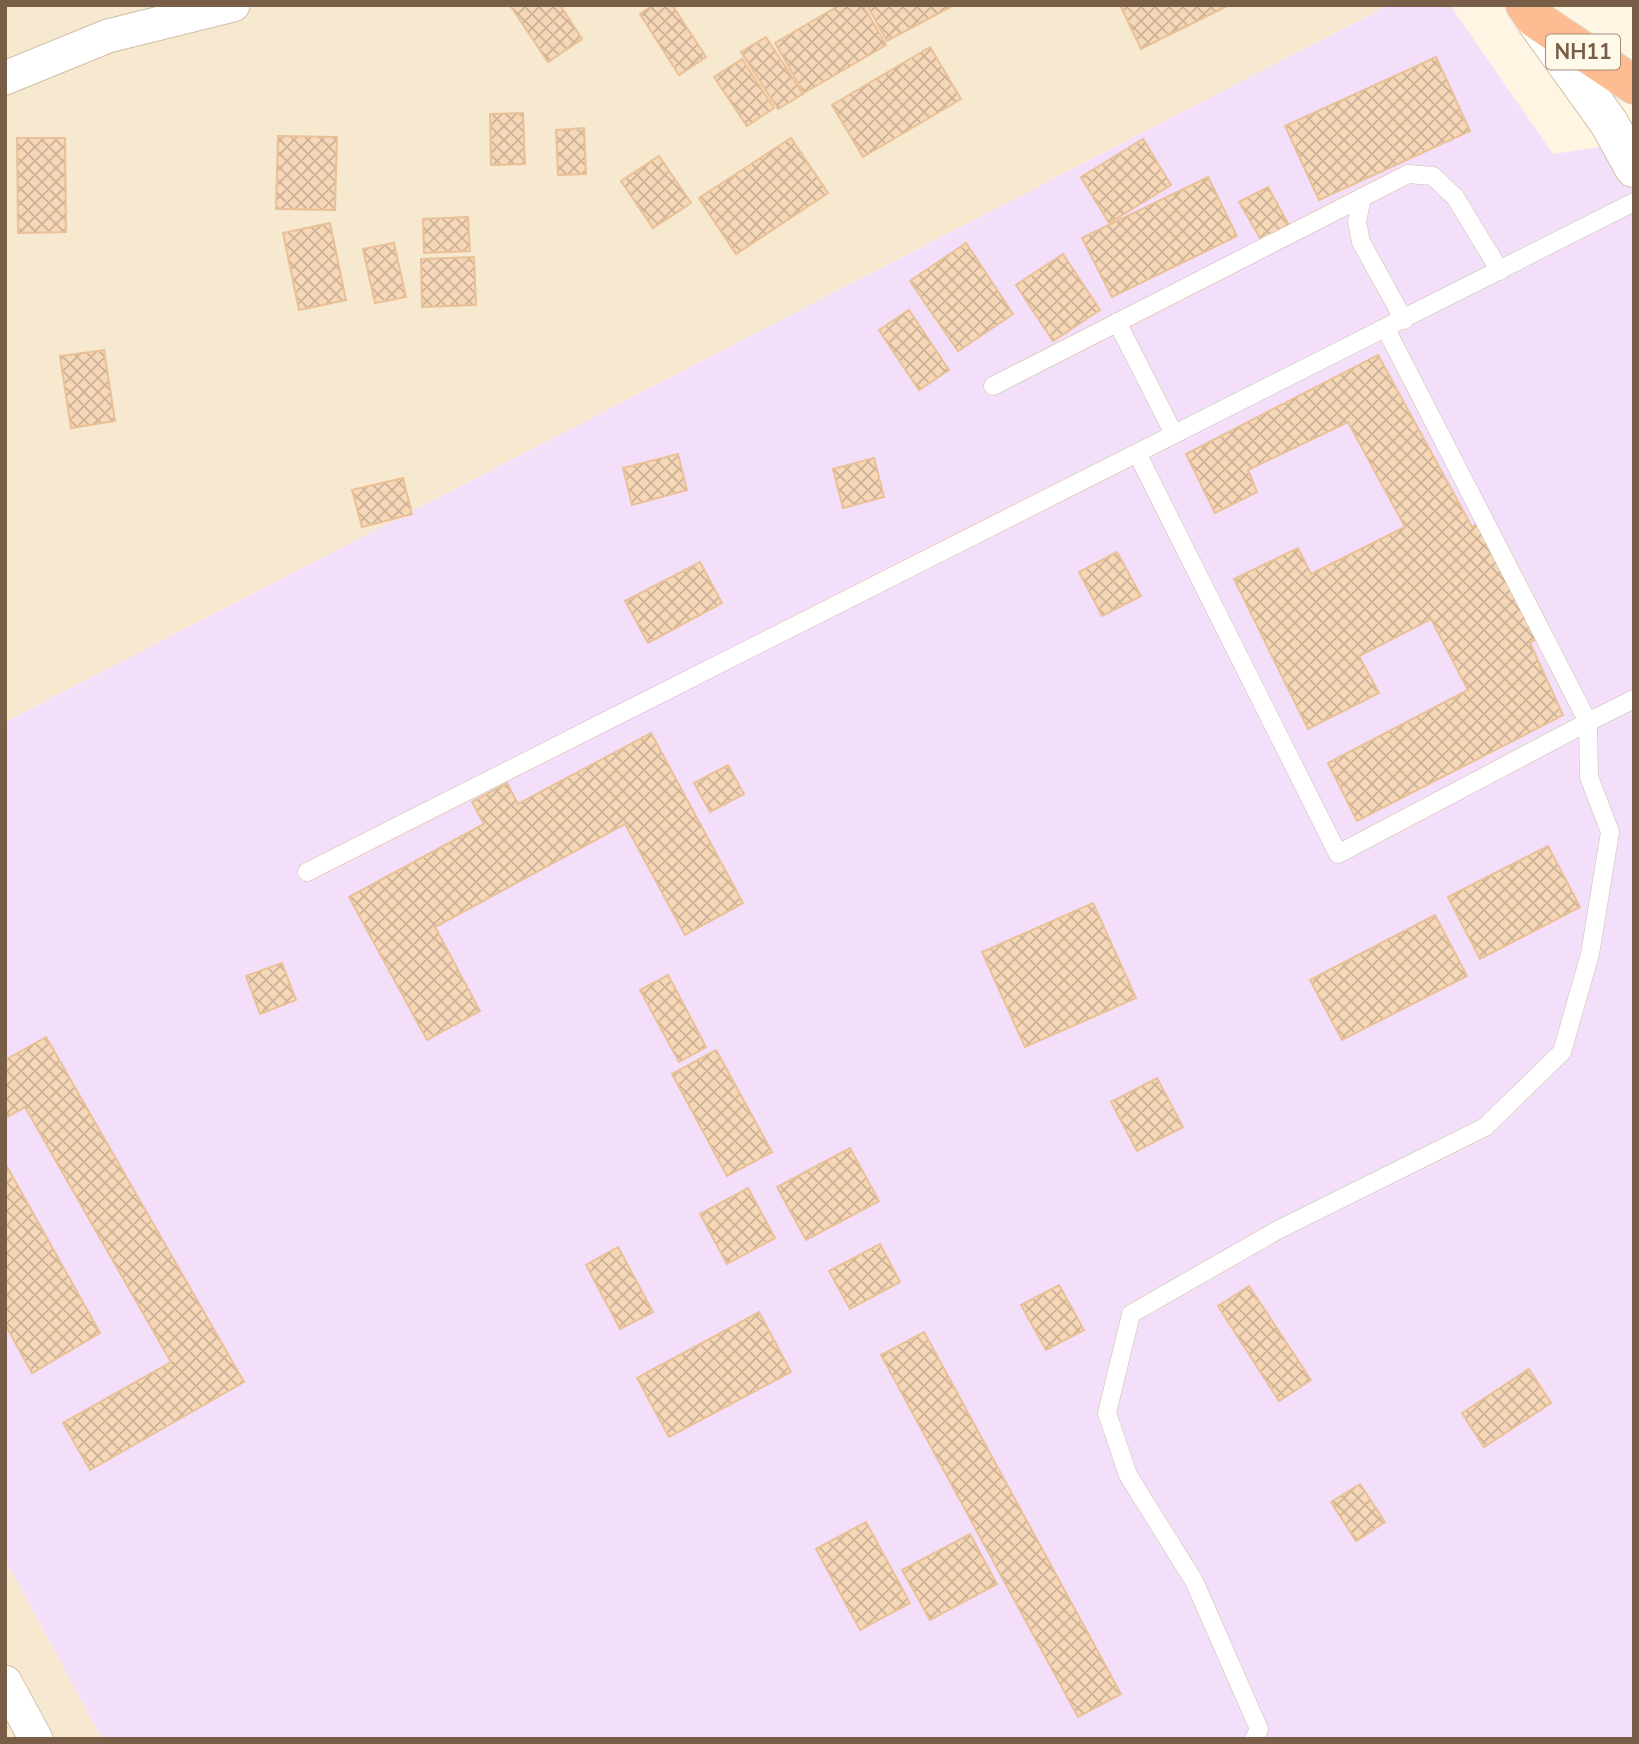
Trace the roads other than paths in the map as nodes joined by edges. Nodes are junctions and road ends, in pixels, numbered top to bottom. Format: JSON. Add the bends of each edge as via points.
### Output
{"nodes":[{"id":1,"x":233,"y":5,"type":"edge"},
{"id":2,"x":1529,"y":12,"type":"edge"},
{"id":3,"x":108,"y":21,"type":"edge"},
{"id":4,"x":5,"y":78,"type":"edge"},
{"id":5,"x":1634,"y":85,"type":"edge"},
{"id":6,"x":1634,"y":168,"type":"edge"},
{"id":7,"x":1363,"y":197,"type":"junction"},
{"id":8,"x":1634,"y":202,"type":"edge"},
{"id":9,"x":1500,"y":271,"type":"junction"},
{"id":10,"x":1404,"y":320,"type":"junction"},
{"id":11,"x":1118,"y":322,"type":"junction"},
{"id":12,"x":1386,"y":328,"type":"junction"},
{"id":13,"x":993,"y":386,"type":"dead end"},
{"id":14,"x":1174,"y":434,"type":"junction"},
{"id":15,"x":1137,"y":453,"type":"junction"},
{"id":16,"x":1634,"y":699,"type":"edge"},
{"id":17,"x":1588,"y":722,"type":"junction"},
{"id":18,"x":307,"y":872,"type":"dead end"},
{"id":19,"x":5,"y":1682,"type":"edge"},
{"id":20,"x":36,"y":1739,"type":"edge"},
{"id":21,"x":1254,"y":1739,"type":"edge"}],
"edges":[{"from":1,"to":3,"type":"street"},
{"from":2,"to":5,"type":"highway","number":"NH11"},
{"from":2,"to":6,"type":"street","via":[[1609,123]]},
{"from":3,"to":4,"type":"street"},
{"from":7,"to":9,"type":"lane","via":[[1408,174],[1433,176],[1455,197]]},
{"from":7,"to":10,"type":"lane","via":[[1357,222],[1361,242]]},
{"from":7,"to":11,"type":"lane"},
{"from":8,"to":9,"type":"lane"},
{"from":9,"to":10,"type":"lane"},
{"from":10,"to":12,"type":"lane"},
{"from":11,"to":13,"type":"lane"},
{"from":11,"to":14,"type":"lane"},
{"from":12,"to":14,"type":"lane"},
{"from":12,"to":17,"type":"lane"},
{"from":14,"to":15,"type":"lane"},
{"from":15,"to":17,"type":"lane","via":[[1338,854]]},
{"from":15,"to":18,"type":"lane"},
{"from":16,"to":17,"type":"lane"},
{"from":17,"to":21,"type":"lane","via":[[1589,777],[1610,832],[1590,954],[1562,1052],[1485,1127],[1276,1231],[1131,1314],[1107,1413],[1128,1475],[1194,1581],[1259,1730]]},
{"from":19,"to":20,"type":"street"}]}
